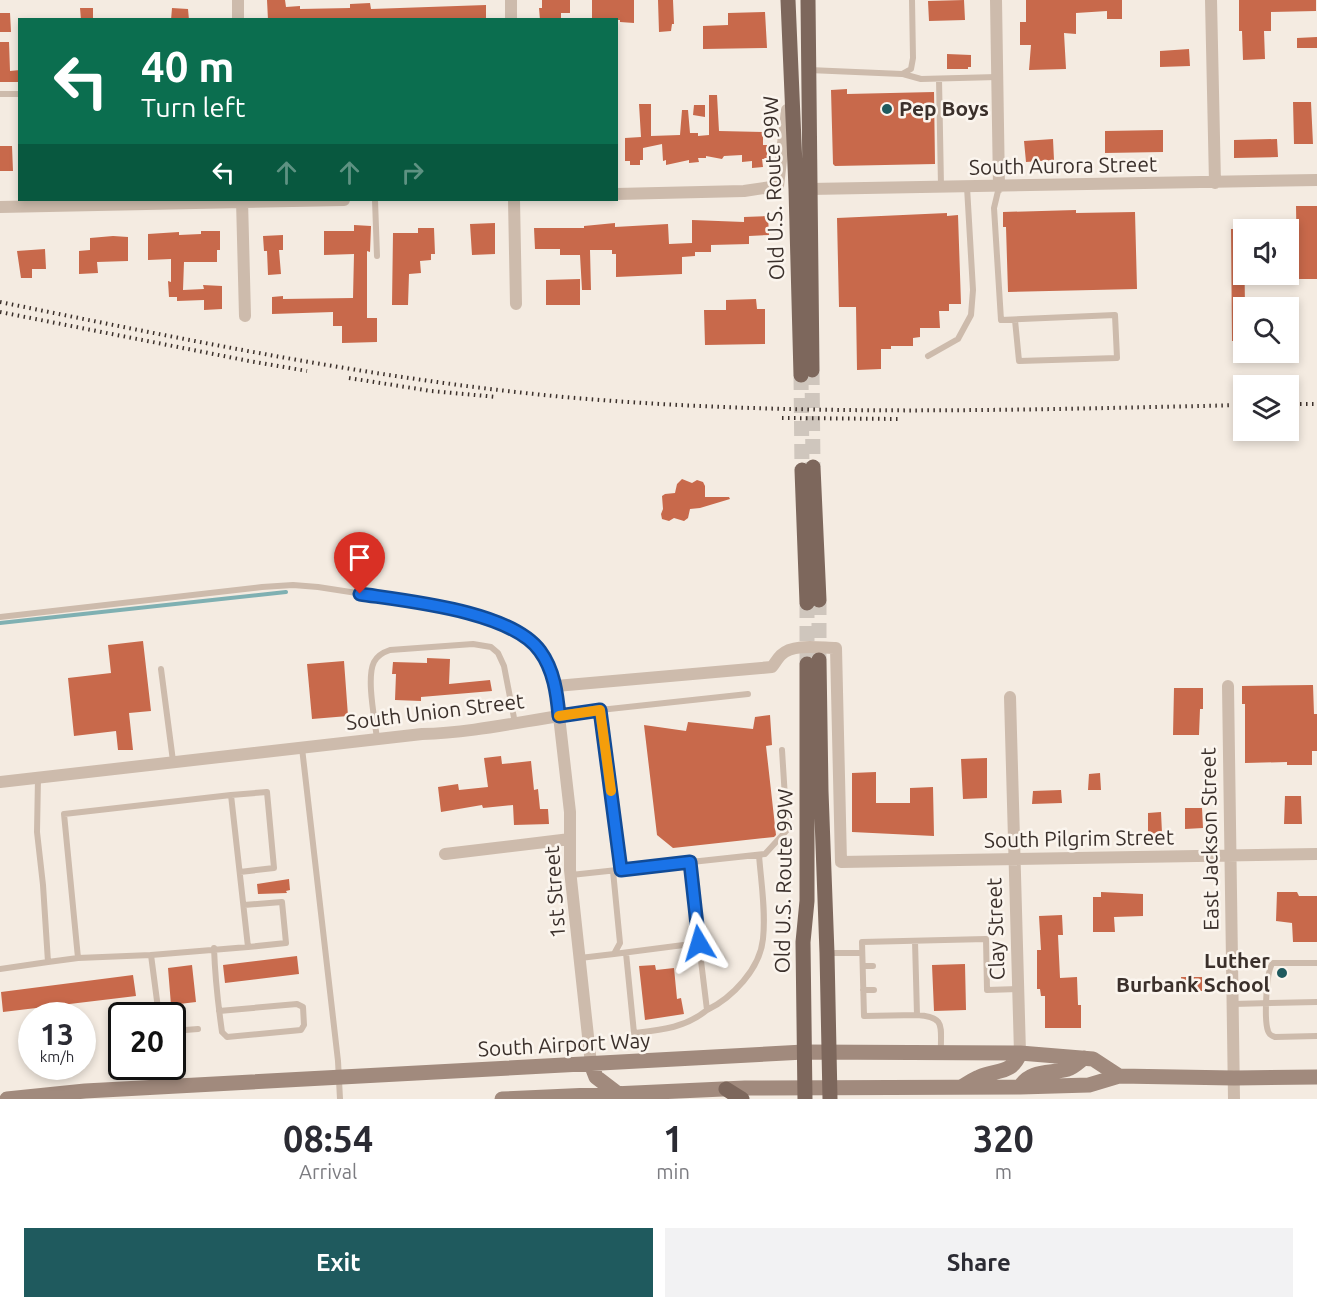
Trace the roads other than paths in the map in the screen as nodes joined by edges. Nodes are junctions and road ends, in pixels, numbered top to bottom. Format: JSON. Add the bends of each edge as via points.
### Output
{"nodes":[{"id":1,"x":238,"y":0,"type":"edge"},
{"id":2,"x":511,"y":0,"type":"edge"},
{"id":3,"x":788,"y":0,"type":"edge"},
{"id":4,"x":808,"y":0,"type":"edge"},
{"id":5,"x":912,"y":0,"type":"edge"},
{"id":6,"x":996,"y":0,"type":"edge"},
{"id":7,"x":1211,"y":0,"type":"edge"},
{"id":8,"x":238,"y":18,"type":"edge"},
{"id":9,"x":512,"y":18,"type":"edge"},
{"id":10,"x":809,"y":70,"type":"junction"},
{"id":11,"x":902,"y":74,"type":"junction"},
{"id":12,"x":792,"y":76,"type":"junction"},
{"id":13,"x":998,"y":77,"type":"junction"},
{"id":14,"x":939,"y":79,"type":"junction"},
{"id":15,"x":18,"y":93,"type":"edge"},
{"id":16,"x":0,"y":94,"type":"edge"},
{"id":17,"x":1317,"y":180,"type":"edge"},
{"id":18,"x":1215,"y":183,"type":"junction"},
{"id":19,"x":967,"y":187,"type":"junction"},
{"id":20,"x":999,"y":187,"type":"junction"},
{"id":21,"x":941,"y":188,"type":"junction"},
{"id":22,"x":810,"y":189,"type":"junction"},
{"id":23,"x":618,"y":194,"type":"edge"},
{"id":24,"x":207,"y":201,"type":"edge"},
{"id":25,"x":242,"y":201,"type":"edge"},
{"id":26,"x":375,"y":201,"type":"edge"},
{"id":27,"x":514,"y":201,"type":"edge"},
{"id":28,"x":0,"y":207,"type":"edge"},
{"id":29,"x":377,"y":256,"type":"dead end"},
{"id":30,"x":516,"y":304,"type":"dead end"},
{"id":31,"x":245,"y":316,"type":"dead end"},
{"id":32,"x":1015,"y":320,"type":"junction"},
{"id":33,"x":928,"y":356,"type":"dead end"},
{"id":34,"x":807,"y":468,"type":"tunnel mouth"},
{"id":35,"x":813,"y":602,"type":"tunnel mouth"},
{"id":36,"x":0,"y":617,"type":"edge"},
{"id":37,"x":161,"y":669,"type":"dead end"},
{"id":38,"x":556,"y":686,"type":"junction"},
{"id":39,"x":1228,"y":686,"type":"dead end"},
{"id":40,"x":748,"y":694,"type":"dead end"},
{"id":41,"x":1010,"y":697,"type":"dead end"},
{"id":42,"x":600,"y":710,"type":"junction"},
{"id":43,"x":559,"y":716,"type":"junction"},
{"id":44,"x":515,"y":723,"type":"junction"},
{"id":45,"x":377,"y":739,"type":"junction"},
{"id":46,"x":302,"y":747,"type":"junction"},
{"id":47,"x":782,"y":750,"type":"dead end"},
{"id":48,"x":173,"y":761,"type":"junction"},
{"id":49,"x":38,"y":778,"type":"junction"},
{"id":50,"x":0,"y":782,"type":"edge"},
{"id":51,"x":231,"y":795,"type":"junction"},
{"id":52,"x":570,"y":839,"type":"junction"},
{"id":53,"x":445,"y":854,"type":"dead end"},
{"id":54,"x":759,"y":855,"type":"junction"},
{"id":55,"x":1317,"y":855,"type":"edge"},
{"id":56,"x":1230,"y":856,"type":"junction"},
{"id":57,"x":1014,"y":859,"type":"junction"},
{"id":58,"x":690,"y":862,"type":"junction"},
{"id":59,"x":617,"y":870,"type":"junction"},
{"id":60,"x":240,"y":872,"type":"junction"},
{"id":61,"x":570,"y":875,"type":"junction"},
{"id":62,"x":244,"y":905,"type":"junction"},
{"id":63,"x":915,"y":941,"type":"junction"},
{"id":64,"x":699,"y":943,"type":"junction"},
{"id":65,"x":248,"y":947,"type":"junction"},
{"id":66,"x":214,"y":948,"type":"junction"},
{"id":67,"x":626,"y":953,"type":"junction"},
{"id":68,"x":827,"y":953,"type":"junction"},
{"id":69,"x":862,"y":953,"type":"junction"},
{"id":70,"x":614,"y":954,"type":"junction"},
{"id":71,"x":151,"y":955,"type":"junction"},
{"id":72,"x":78,"y":958,"type":"junction"},
{"id":73,"x":580,"y":958,"type":"junction"},
{"id":74,"x":48,"y":962,"type":"junction"},
{"id":75,"x":1317,"y":963,"type":"edge"},
{"id":76,"x":863,"y":966,"type":"junction"},
{"id":77,"x":873,"y":966,"type":"dead end"},
{"id":78,"x":0,"y":969,"type":"edge"},
{"id":79,"x":908,"y":988,"type":"dead end"},
{"id":80,"x":916,"y":988,"type":"junction"},
{"id":81,"x":1018,"y":989,"type":"junction"},
{"id":82,"x":863,"y":990,"type":"junction"},
{"id":83,"x":874,"y":990,"type":"dead end"},
{"id":84,"x":157,"y":1002,"type":"edge"},
{"id":85,"x":1317,"y":1002,"type":"edge"},
{"id":86,"x":1267,"y":1003,"type":"junction"},
{"id":87,"x":1233,"y":1004,"type":"junction"},
{"id":88,"x":707,"y":1010,"type":"junction"},
{"id":89,"x":219,"y":1011,"type":"junction"},
{"id":90,"x":916,"y":1015,"type":"junction"},
{"id":91,"x":198,"y":1029,"type":"dead end"},
{"id":92,"x":186,"y":1030,"type":"edge"},
{"id":93,"x":1317,"y":1036,"type":"edge"},
{"id":94,"x":804,"y":1052,"type":"junction"},
{"id":95,"x":829,"y":1053,"type":"junction"},
{"id":96,"x":941,"y":1053,"type":"junction"},
{"id":97,"x":1020,"y":1053,"type":"junction"},
{"id":98,"x":1084,"y":1058,"type":"junction"},
{"id":99,"x":591,"y":1064,"type":"junction"},
{"id":100,"x":1119,"y":1076,"type":"junction"},
{"id":101,"x":340,"y":1077,"type":"junction"},
{"id":102,"x":1317,"y":1077,"type":"edge"},
{"id":103,"x":1234,"y":1078,"type":"junction"},
{"id":104,"x":167,"y":1080,"type":"edge"},
{"id":105,"x":168,"y":1086,"type":"junction"},
{"id":106,"x":961,"y":1087,"type":"junction"},
{"id":107,"x":726,"y":1089,"type":"junction"},
{"id":108,"x":617,"y":1093,"type":"junction"},
{"id":109,"x":805,"y":1093,"type":"edge"},
{"id":110,"x":830,"y":1093,"type":"edge"},
{"id":111,"x":1021,"y":1093,"type":"edge"},
{"id":112,"x":7,"y":1099,"type":"edge"},
{"id":113,"x":340,"y":1099,"type":"edge"},
{"id":114,"x":502,"y":1099,"type":"edge"},
{"id":115,"x":742,"y":1099,"type":"edge"},
{"id":116,"x":1234,"y":1099,"type":"edge"}],
"edges":[{"from":1,"to":8,"type":"street"},
{"from":2,"to":9,"type":"street"},
{"from":3,"to":12,"type":"main road","name":"Old U.S. Route 99W"},
{"from":4,"to":10,"type":"main road","name":"Old U.S. Route 99W"},
{"from":5,"to":11,"type":"lane","via":[[913,58],[911,69]]},
{"from":6,"to":13,"type":"street"},
{"from":7,"to":18,"type":"street"},
{"from":10,"to":11,"type":"lane"},
{"from":10,"to":22,"type":"main road","name":"Old U.S. Route 99W"},
{"from":11,"to":14,"type":"lane"},
{"from":12,"to":22,"type":"main road","name":"Old U.S. Route 99W","via":[[807,372]]},
{"from":12,"to":23,"type":"street","via":[[778,186],[744,191]]},
{"from":13,"to":14,"type":"lane"},
{"from":13,"to":20,"type":"street"},
{"from":14,"to":21,"type":"lane"},
{"from":15,"to":16,"type":"lane"},
{"from":17,"to":18,"type":"street","name":"South Aurora Street"},
{"from":18,"to":20,"type":"street","name":"South Aurora Street"},
{"from":19,"to":20,"type":"street","name":"South Aurora Street"},
{"from":19,"to":21,"type":"street","name":"South Aurora Street"},
{"from":19,"to":33,"type":"lane","via":[[971,315],[958,339]]},
{"from":20,"to":32,"type":"lane","via":[[994,208],[1001,320]]},
{"from":21,"to":22,"type":"street","name":"South Aurora Street"},
{"from":24,"to":28,"type":"street"},
{"from":25,"to":31,"type":"street"},
{"from":26,"to":29,"type":"lane"},
{"from":27,"to":30,"type":"street"},
{"from":32,"to":32,"type":"lane","via":[[1115,315],[1117,358],[1019,361]]},
{"from":34,"to":35,"type":"main road"},
{"from":36,"to":38,"type":"lane","via":[[262,587],[318,587],[459,611],[505,625],[541,652]]},
{"from":37,"to":48,"type":"lane"},
{"from":38,"to":43,"type":"street"},
{"from":38,"to":57,"type":"street","name":"South Pilgrim Street","via":[[772,667],[788,650],[836,648],[841,862]]},
{"from":39,"to":56,"type":"street","name":"East Jackson Street"},
{"from":40,"to":42,"type":"lane"},
{"from":41,"to":57,"type":"street","name":"Clay Street"},
{"from":42,"to":43,"type":"lane"},
{"from":42,"to":59,"type":"lane"},
{"from":43,"to":44,"type":"street","name":"South Union Street"},
{"from":43,"to":52,"type":"street","name":"1st Street"},
{"from":44,"to":45,"type":"street","name":"South Union Street"},
{"from":44,"to":45,"type":"lane","via":[[504,666],[491,647],[473,644],[390,650],[374,662],[371,680]]},
{"from":45,"to":46,"type":"street","name":"South Union Street"},
{"from":46,"to":48,"type":"street","name":"South Union Street"},
{"from":46,"to":101,"type":"lane"},
{"from":47,"to":54,"type":"lane","via":[[787,830],[765,854]]},
{"from":48,"to":49,"type":"street","name":"South Union Street"},
{"from":49,"to":50,"type":"street","name":"South Union Street"},
{"from":49,"to":74,"type":"lane","via":[[37,832]]},
{"from":51,"to":60,"type":"lane"},
{"from":51,"to":60,"type":"lane","via":[[267,792],[274,868]]},
{"from":51,"to":72,"type":"lane","via":[[64,814]]},
{"from":52,"to":53,"type":"street"},
{"from":52,"to":61,"type":"street","name":"1st Street"},
{"from":54,"to":58,"type":"lane"},
{"from":54,"to":88,"type":"lane","via":[[763,941],[740,986],[722,1003]]},
{"from":55,"to":56,"type":"street","name":"South Pilgrim Street"},
{"from":56,"to":57,"type":"street","name":"South Pilgrim Street"},
{"from":56,"to":87,"type":"street","name":"East Jackson Street"},
{"from":57,"to":81,"type":"street","name":"Clay Street"},
{"from":58,"to":59,"type":"lane"},
{"from":58,"to":64,"type":"lane"},
{"from":59,"to":61,"type":"lane"},
{"from":59,"to":70,"type":"lane","via":[[621,943]]},
{"from":60,"to":62,"type":"lane"},
{"from":61,"to":73,"type":"street","name":"1st Street"},
{"from":62,"to":65,"type":"lane"},
{"from":62,"to":65,"type":"lane","via":[[282,902],[286,943]]},
{"from":63,"to":69,"type":"lane","via":[[862,942]]},
{"from":63,"to":80,"type":"lane","via":[[912,965]]},
{"from":63,"to":81,"type":"lane","via":[[986,939],[987,990]]},
{"from":64,"to":67,"type":"lane"},
{"from":64,"to":88,"type":"lane"},
{"from":65,"to":66,"type":"lane"},
{"from":66,"to":71,"type":"lane"},
{"from":66,"to":89,"type":"lane"},
{"from":67,"to":70,"type":"lane"},
{"from":67,"to":88,"type":"lane","via":[[634,1034],[676,1028]]},
{"from":68,"to":69,"type":"lane"},
{"from":68,"to":94,"type":"main road","name":"Old U.S. Route 99W","via":[[820,689],[813,662],[803,942]]},
{"from":68,"to":95,"type":"main road","name":"Old U.S. Route 99W"},
{"from":69,"to":76,"type":"lane"},
{"from":70,"to":73,"type":"lane"},
{"from":71,"to":72,"type":"lane"},
{"from":71,"to":84,"type":"lane"},
{"from":72,"to":74,"type":"lane"},
{"from":73,"to":99,"type":"street","name":"1st Street"},
{"from":74,"to":78,"type":"lane"},
{"from":75,"to":86,"type":"lane","via":[[1270,965]]},
{"from":76,"to":77,"type":"lane"},
{"from":76,"to":82,"type":"lane"},
{"from":79,"to":80,"type":"lane"},
{"from":80,"to":90,"type":"lane"},
{"from":81,"to":97,"type":"street","name":"Clay Street"},
{"from":82,"to":83,"type":"lane"},
{"from":82,"to":90,"type":"lane","via":[[864,1016]]},
{"from":85,"to":86,"type":"lane"},
{"from":86,"to":87,"type":"lane"},
{"from":86,"to":93,"type":"lane","via":[[1271,1035]]},
{"from":87,"to":103,"type":"street","name":"East Jackson Street"},
{"from":89,"to":89,"type":"lane","via":[[222,1032],[227,1037],[301,1030],[304,1025],[303,1007],[297,1004]]},
{"from":90,"to":96,"type":"lane","via":[[937,1019]]},
{"from":91,"to":92,"type":"lane"},
{"from":94,"to":95,"type":"main road","name":"South Airport Way"},
{"from":94,"to":99,"type":"main road","name":"South Airport Way"},
{"from":94,"to":109,"type":"main road","name":"Old U.S. Route 99W"},
{"from":95,"to":96,"type":"main road","name":"South Airport Way"},
{"from":95,"to":110,"type":"main road","name":"Old U.S. Route 99W"},
{"from":96,"to":97,"type":"main road","name":"South Airport Way"},
{"from":97,"to":98,"type":"main road","name":"South Airport Way"},
{"from":97,"to":106,"type":"main road","via":[[1016,1063],[1005,1070],[980,1076]]},
{"from":98,"to":100,"type":"main road","name":"South Airport Way","via":[[1093,1059]]},
{"from":98,"to":111,"type":"main road","via":[[1070,1068],[1028,1077]]},
{"from":99,"to":101,"type":"main road","name":"South Airport Way"},
{"from":99,"to":108,"type":"main road","via":[[596,1077]]},
{"from":100,"to":103,"type":"main road"},
{"from":100,"to":111,"type":"main road","via":[[1089,1085]]},
{"from":101,"to":105,"type":"main road","name":"South Airport Way"},
{"from":101,"to":113,"type":"lane"},
{"from":102,"to":103,"type":"main road"},
{"from":103,"to":116,"type":"street","name":"East Jackson Street"},
{"from":104,"to":105,"type":"lane"},
{"from":105,"to":112,"type":"main road","name":"South Airport Way"},
{"from":106,"to":110,"type":"main road"},
{"from":106,"to":111,"type":"main road"},
{"from":107,"to":108,"type":"main road"},
{"from":107,"to":109,"type":"main road"},
{"from":107,"to":115,"type":"main road"},
{"from":108,"to":114,"type":"main road"},
{"from":109,"to":110,"type":"main road"}]}
